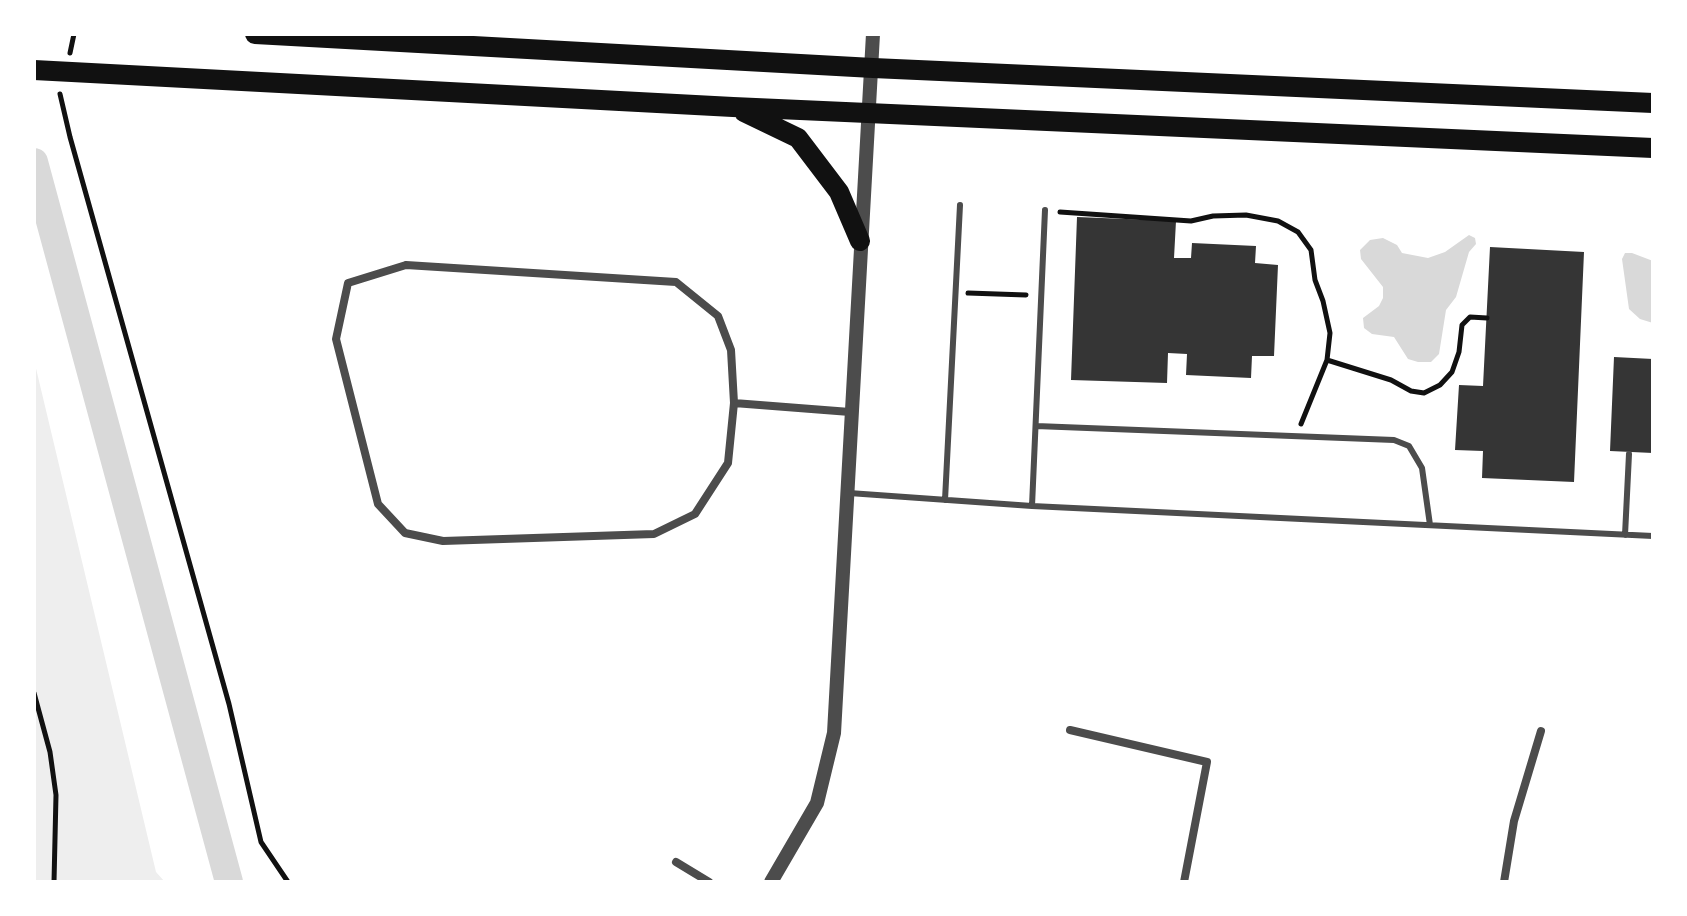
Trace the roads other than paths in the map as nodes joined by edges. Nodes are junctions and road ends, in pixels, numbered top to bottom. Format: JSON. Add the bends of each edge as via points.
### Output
{"nodes":[{"id":1,"x":255,"y":34,"type":"edge"},
{"id":2,"x":873,"y":34,"type":"edge"},
{"id":3,"x":873,"y":68,"type":"junction"},
{"id":4,"x":34,"y":70,"type":"edge"},
{"id":5,"x":1653,"y":103,"type":"edge"},
{"id":6,"x":733,"y":107,"type":"junction"},
{"id":7,"x":870,"y":113,"type":"junction"},
{"id":8,"x":1653,"y":148,"type":"edge"},
{"id":9,"x":960,"y":205,"type":"dead end"},
{"id":10,"x":1045,"y":210,"type":"road end"},
{"id":11,"x":860,"y":241,"type":"junction"},
{"id":12,"x":734,"y":403,"type":"junction"},
{"id":13,"x":850,"y":412,"type":"junction"},
{"id":14,"x":1036,"y":426,"type":"junction"},
{"id":15,"x":1629,"y":454,"type":"dead end"},
{"id":16,"x":846,"y":493,"type":"junction"},
{"id":17,"x":945,"y":500,"type":"junction"},
{"id":18,"x":1032,"y":506,"type":"junction"},
{"id":19,"x":1430,"y":525,"type":"junction"},
{"id":20,"x":1625,"y":535,"type":"junction"},
{"id":21,"x":1653,"y":536,"type":"edge"},
{"id":22,"x":1070,"y":730,"type":"dead end"},
{"id":23,"x":1541,"y":731,"type":"dead end"},
{"id":24,"x":676,"y":862,"type":"dead end"},
{"id":25,"x":709,"y":882,"type":"edge"},
{"id":26,"x":771,"y":882,"type":"edge"},
{"id":27,"x":1184,"y":882,"type":"edge"},
{"id":28,"x":1504,"y":882,"type":"edge"}],
"edges":[{"from":1,"to":3,"type":"main road"},
{"from":2,"to":3,"type":"street"},
{"from":3,"to":5,"type":"main road"},
{"from":3,"to":7,"type":"street"},
{"from":4,"to":6,"type":"main road"},
{"from":6,"to":7,"type":"main road"},
{"from":6,"to":11,"type":"main road","via":[[798,138],[839,192]]},
{"from":7,"to":8,"type":"main road"},
{"from":7,"to":11,"type":"street"},
{"from":9,"to":17,"type":"lane"},
{"from":10,"to":14,"type":"lane"},
{"from":11,"to":13,"type":"street"},
{"from":12,"to":12,"type":"street","via":[[728,463],[695,514],[654,534],[443,541],[405,533],[378,504],[336,339],[348,283],[406,265],[676,282],[718,316],[731,350]]},
{"from":12,"to":13,"type":"street"},
{"from":13,"to":16,"type":"street"},
{"from":14,"to":18,"type":"lane"},
{"from":14,"to":19,"type":"lane","via":[[1394,440],[1409,446],[1422,468]]},
{"from":15,"to":20,"type":"lane"},
{"from":16,"to":17,"type":"lane"},
{"from":16,"to":26,"type":"street","via":[[834,733],[817,803]]},
{"from":17,"to":18,"type":"lane"},
{"from":18,"to":19,"type":"lane"},
{"from":19,"to":20,"type":"lane"},
{"from":20,"to":21,"type":"lane"},
{"from":22,"to":27,"type":"street","via":[[1207,762]]},
{"from":23,"to":28,"type":"street","via":[[1514,821]]},
{"from":24,"to":25,"type":"street"}]}
